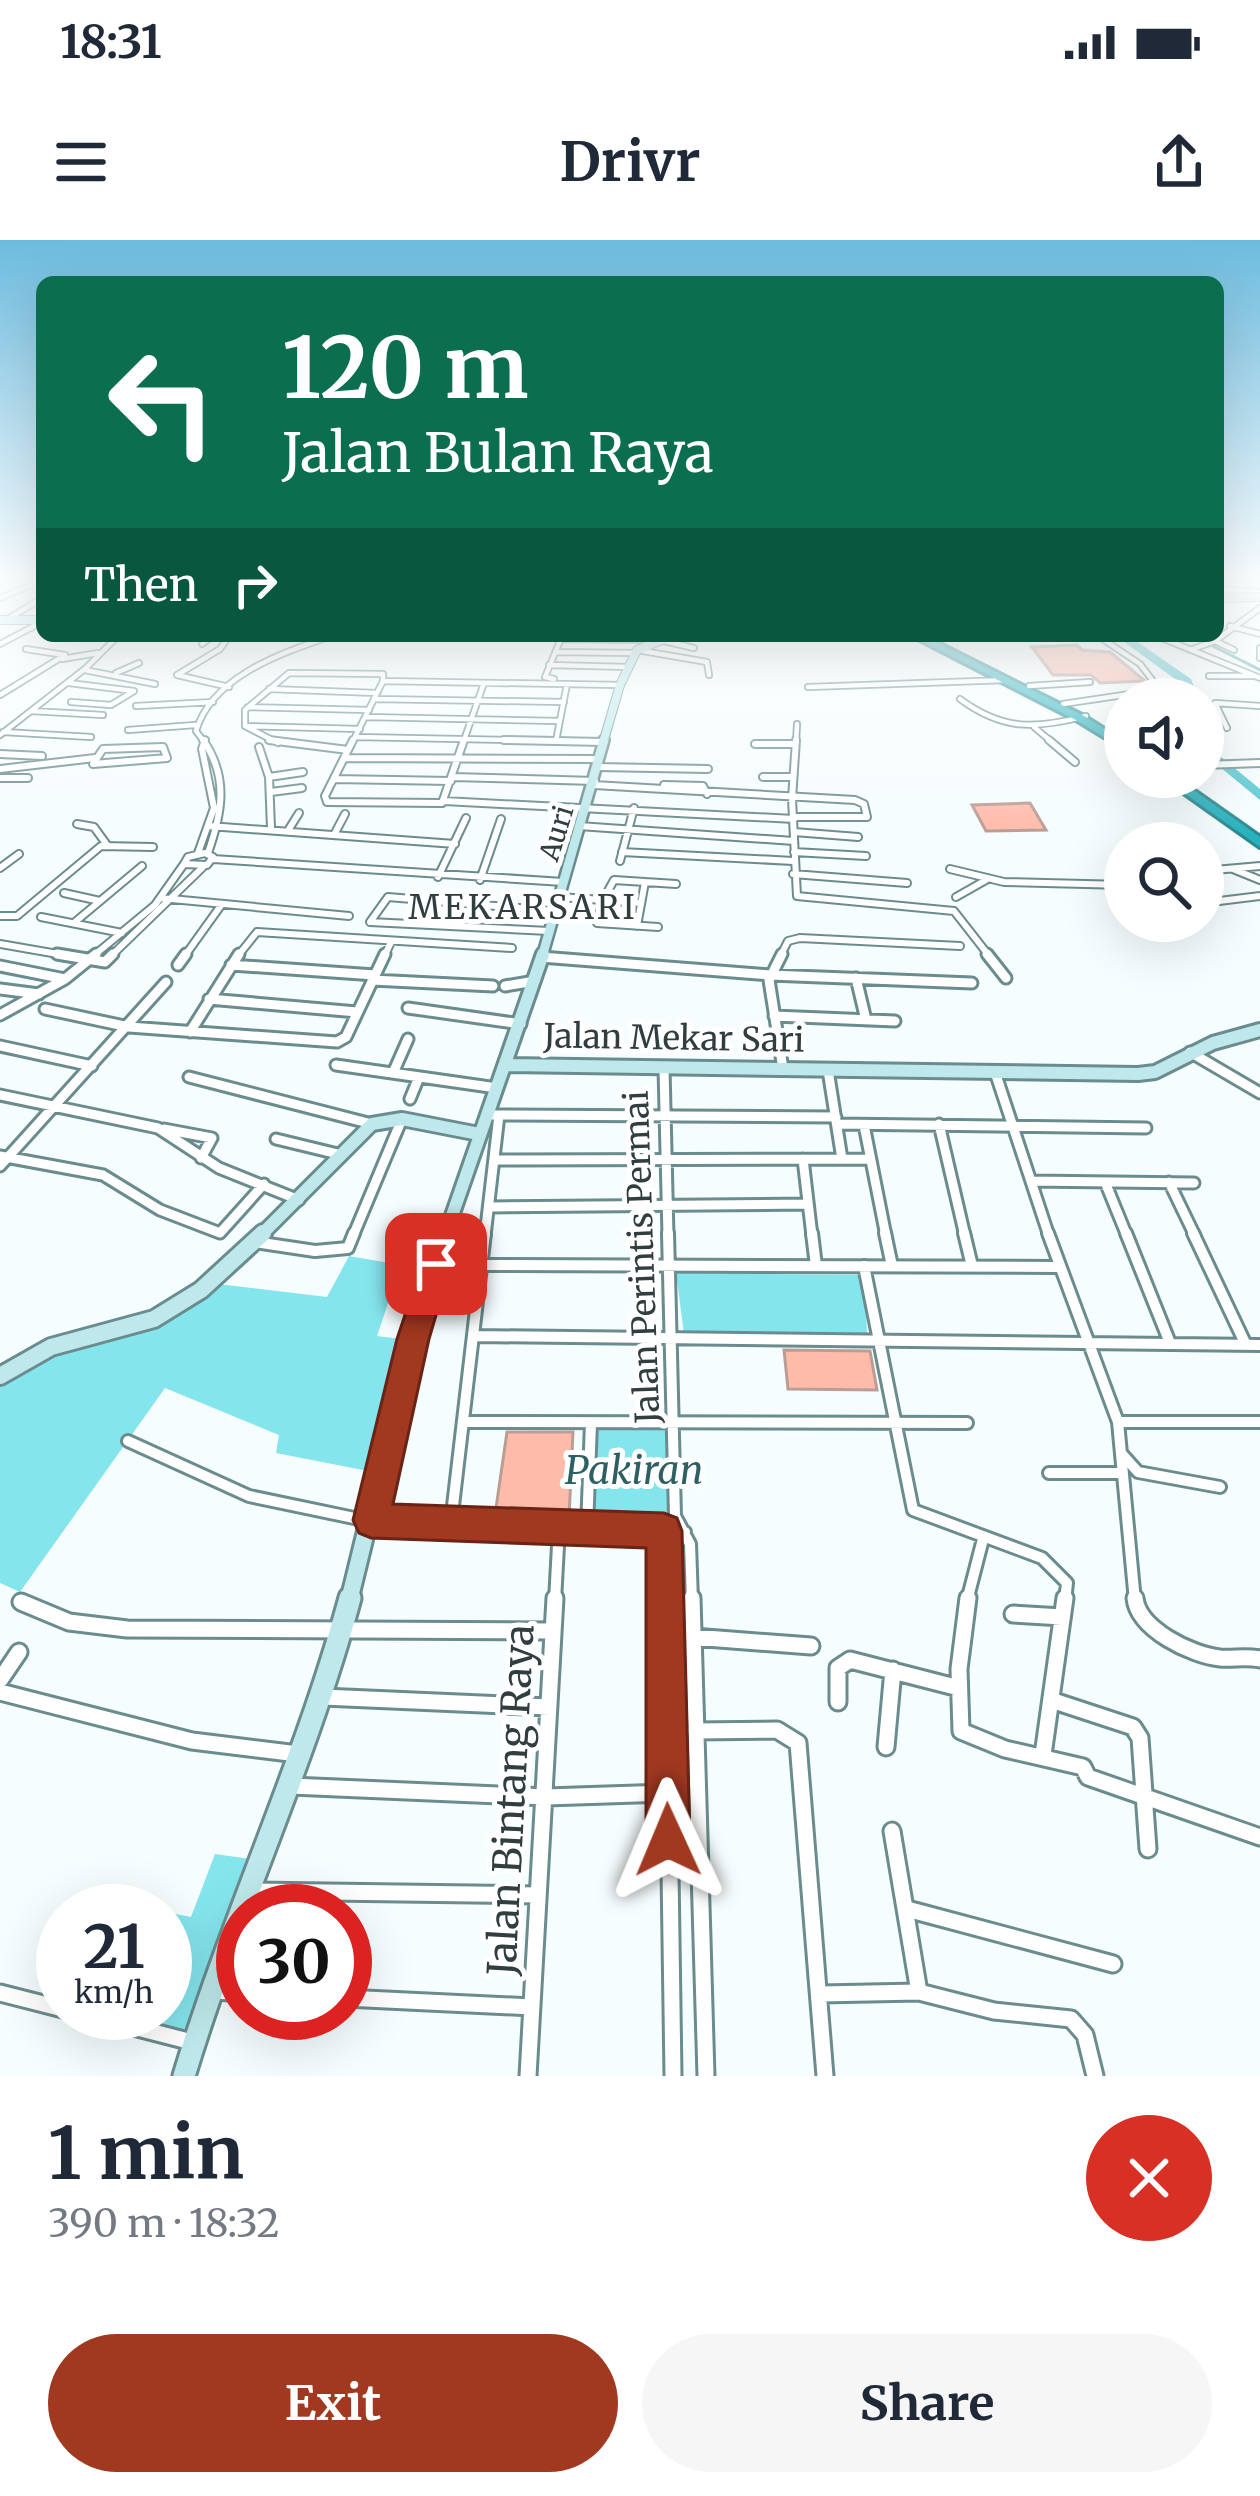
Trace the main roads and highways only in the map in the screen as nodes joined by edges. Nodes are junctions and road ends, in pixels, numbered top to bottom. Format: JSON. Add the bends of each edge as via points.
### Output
{"nodes":[{"id":1,"x":976,"y":664,"type":"edge"},
{"id":2,"x":980,"y":664,"type":"edge"},
{"id":3,"x":1083,"y":717,"type":"junction"},
{"id":4,"x":1104,"y":731,"type":"edge"},
{"id":5,"x":1201,"y":798,"type":"edge"},
{"id":6,"x":1260,"y":840,"type":"edge"}],
"edges":[{"from":1,"to":3,"type":"highway"},
{"from":2,"to":3,"type":"highway"},
{"from":3,"to":4,"type":"highway"},
{"from":5,"to":6,"type":"highway"}]}
